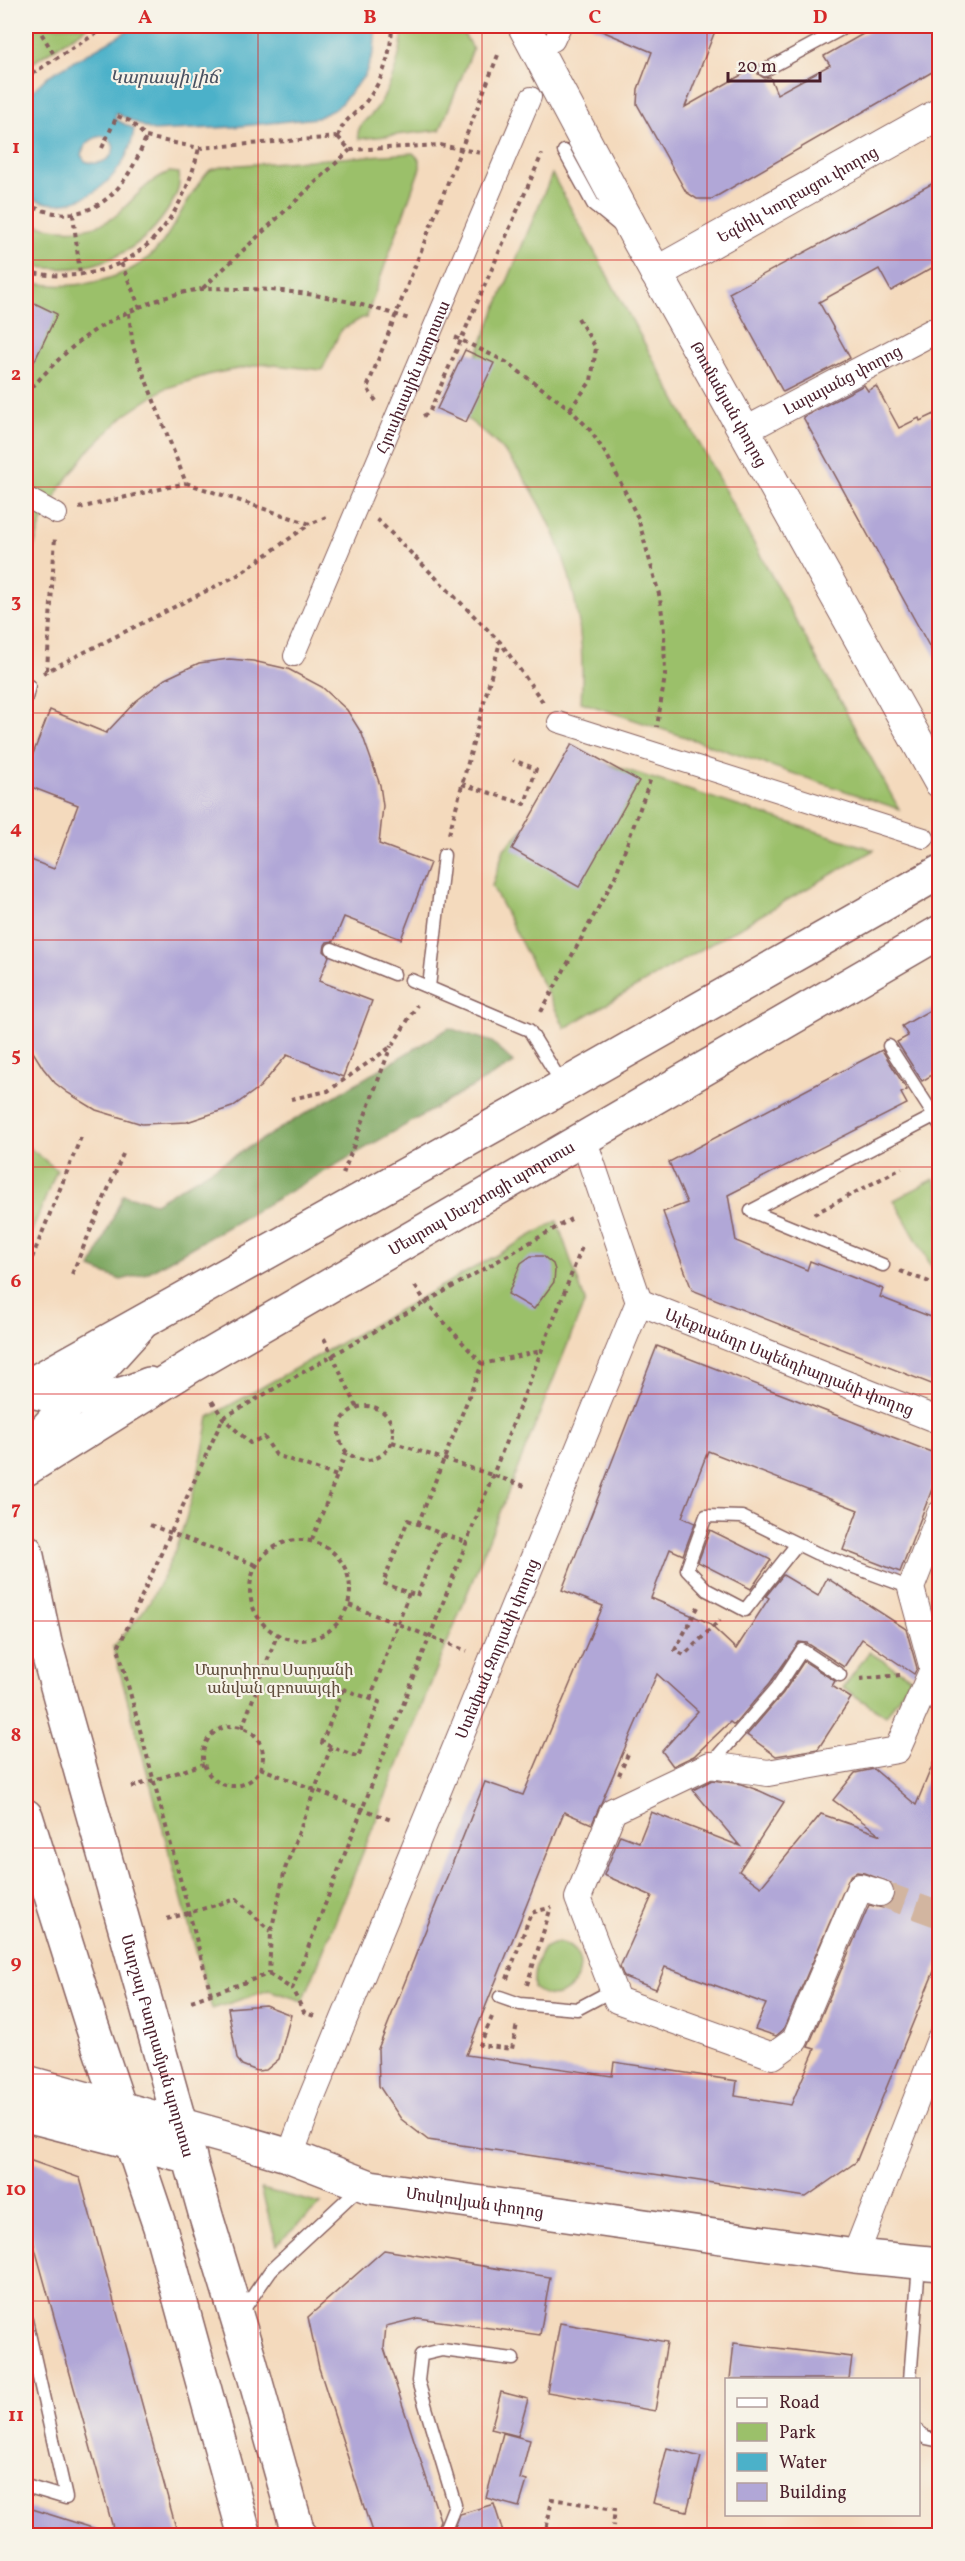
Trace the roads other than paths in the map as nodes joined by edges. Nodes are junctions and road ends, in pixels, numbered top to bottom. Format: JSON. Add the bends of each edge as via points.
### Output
{"nodes":[{"id":1,"x":524,"y":26,"type":"edge"},
{"id":2,"x":847,"y":26,"type":"edge"},
{"id":3,"x":765,"y":70,"type":"dead end"},
{"id":4,"x":531,"y":97,"type":"dead end"},
{"id":5,"x":939,"y":114,"type":"edge"},
{"id":6,"x":564,"y":151,"type":"dead end"},
{"id":7,"x":639,"y":242,"type":"junction"},
{"id":8,"x":656,"y":273,"type":"junction"},
{"id":9,"x":939,"y":337,"type":"edge"},
{"id":10,"x":744,"y":431,"type":"junction"},
{"id":11,"x":26,"y":497,"type":"edge"},
{"id":12,"x":57,"y":514,"type":"road end"},
{"id":13,"x":294,"y":656,"type":"dead end"},
{"id":14,"x":558,"y":723,"type":"road end"},
{"id":15,"x":939,"y":782,"type":"edge"},
{"id":16,"x":924,"y":838,"type":"dead end"},
{"id":17,"x":444,"y":855,"type":"road end"},
{"id":18,"x":939,"y":872,"type":"edge"},
{"id":19,"x":939,"y":932,"type":"edge"},
{"id":20,"x":332,"y":949,"type":"dead end"},
{"id":21,"x":394,"y":974,"type":"dead end"},
{"id":22,"x":411,"y":980,"type":"dead end"},
{"id":23,"x":429,"y":987,"type":"junction"},
{"id":24,"x":889,"y":1046,"type":"dead end"},
{"id":25,"x":564,"y":1086,"type":"junction"},
{"id":26,"x":937,"y":1120,"type":"edge"},
{"id":27,"x":583,"y":1137,"type":"junction"},
{"id":28,"x":883,"y":1265,"type":"road end"},
{"id":29,"x":639,"y":1302,"type":"junction"},
{"id":30,"x":141,"y":1324,"type":"junction"},
{"id":31,"x":191,"y":1366,"type":"junction"},
{"id":32,"x":26,"y":1388,"type":"edge"},
{"id":33,"x":73,"y":1398,"type":"junction"},
{"id":34,"x":939,"y":1420,"type":"edge"},
{"id":35,"x":26,"y":1451,"type":"edge"},
{"id":36,"x":26,"y":1469,"type":"edge"},
{"id":37,"x":939,"y":1514,"type":"edge"},
{"id":38,"x":797,"y":1544,"type":"junction"},
{"id":39,"x":26,"y":1551,"type":"edge"},
{"id":40,"x":911,"y":1588,"type":"junction"},
{"id":41,"x":26,"y":1617,"type":"edge"},
{"id":42,"x":45,"y":1643,"type":"junction"},
{"id":43,"x":840,"y":1675,"type":"road end"},
{"id":44,"x":710,"y":1765,"type":"junction"},
{"id":45,"x":26,"y":1816,"type":"edge"},
{"id":46,"x":880,"y":1893,"type":"tunnel mouth"},
{"id":47,"x":613,"y":1990,"type":"junction"},
{"id":48,"x":500,"y":1997,"type":"road end"},
{"id":49,"x":939,"y":2039,"type":"edge"},
{"id":50,"x":26,"y":2082,"type":"edge"},
{"id":51,"x":120,"y":2108,"type":"junction"},
{"id":52,"x":26,"y":2115,"type":"edge"},
{"id":53,"x":181,"y":2125,"type":"junction"},
{"id":54,"x":133,"y":2142,"type":"junction"},
{"id":55,"x":290,"y":2156,"type":"junction"},
{"id":56,"x":190,"y":2157,"type":"junction"},
{"id":57,"x":363,"y":2184,"type":"junction"},
{"id":58,"x":855,"y":2256,"type":"junction"},
{"id":59,"x":929,"y":2264,"type":"edge"},
{"id":60,"x":237,"y":2319,"type":"junction"},
{"id":61,"x":26,"y":2320,"type":"edge"},
{"id":62,"x":513,"y":2359,"type":"dead end"},
{"id":63,"x":910,"y":2378,"type":"edge"},
{"id":64,"x":920,"y":2433,"type":"edge"},
{"id":65,"x":939,"y":2441,"type":"edge"},
{"id":66,"x":26,"y":2486,"type":"edge"},
{"id":67,"x":244,"y":2535,"type":"edge"},
{"id":68,"x":299,"y":2535,"type":"edge"},
{"id":69,"x":443,"y":2535,"type":"edge"}],
"edges":[{"from":1,"to":7,"type":"street","name":"Թումանյան փողոց"},
{"from":2,"to":3,"type":"lane"},
{"from":4,"to":13,"type":"street","name":"Հյուսիսային պողոտա"},
{"from":5,"to":8,"type":"street","name":"Եզնիկ Կողբացու փողոց"},
{"from":6,"to":7,"type":"lane","via":[[594,204]]},
{"from":7,"to":8,"type":"street","name":"Թումանյան փողոց"},
{"from":8,"to":10,"type":"street","name":"Թումանյան փողոց"},
{"from":9,"to":10,"type":"street","name":"Լալայանց փողոց","via":[[934,331]]},
{"from":10,"to":15,"type":"street","name":"Թումանյան փողոց"},
{"from":11,"to":12,"type":"street"},
{"from":14,"to":16,"type":"street"},
{"from":17,"to":23,"type":"lane"},
{"from":18,"to":25,"type":"main road"},
{"from":19,"to":27,"type":"main road","name":"Մեսրոպ Մաշտոցի պողոտա"},
{"from":20,"to":21,"type":"lane"},
{"from":22,"to":23,"type":"lane"},
{"from":23,"to":25,"type":"lane","via":[[529,1030]]},
{"from":24,"to":26,"type":"lane"},
{"from":25,"to":30,"type":"main road"},
{"from":26,"to":28,"type":"lane","via":[[751,1211]]},
{"from":27,"to":29,"type":"street"},
{"from":27,"to":31,"type":"main road","name":"Մեսրոպ Մաշտոցի պողոտա"},
{"from":29,"to":34,"type":"street","name":"Ալեքսանդր Սպենդիարյանի փողոց"},
{"from":29,"to":55,"type":"street","name":"Ստեփան Զորյանի փողոց"},
{"from":30,"to":32,"type":"main road"},
{"from":30,"to":33,"type":"main road"},
{"from":31,"to":33,"type":"main road","via":[[111,1398]]},
{"from":31,"to":36,"type":"main road","name":"Մեսրոպ Մաշտոցի պողոտա"},
{"from":32,"to":33,"type":"main road"},
{"from":33,"to":35,"type":"main road"},
{"from":37,"to":40,"type":"street"},
{"from":38,"to":38,"type":"lane","via":[[745,1610],[706,1590],[687,1569],[706,1516],[742,1517]]},
{"from":38,"to":40,"type":"lane"},
{"from":39,"to":42,"type":"main road","name":"Մարշալ Բաղրամյան պողոտա"},
{"from":40,"to":44,"type":"street","via":[[933,1669],[897,1750],[768,1773]]},
{"from":41,"to":42,"type":"main road"},
{"from":42,"to":53,"type":"main road","name":"Մարշալ Բաղրամյան պողոտա"},
{"from":43,"to":44,"type":"lane","via":[[802,1650],[777,1688]]},
{"from":44,"to":47,"type":"street","via":[[613,1811],[578,1898]]},
{"from":45,"to":51,"type":"main road"},
{"from":46,"to":47,"type":"street","via":[[860,1887],[795,2040],[773,2056],[617,2000]]},
{"from":47,"to":48,"type":"lane","via":[[577,2009],[520,2004]]},
{"from":49,"to":58,"type":"street"},
{"from":50,"to":51,"type":"main road","name":"Մոսկովյան փողոց"},
{"from":51,"to":53,"type":"main road","name":"Մոսկովյան փողոց"},
{"from":51,"to":54,"type":"main road"},
{"from":52,"to":54,"type":"main road"},
{"from":53,"to":55,"type":"main road","name":"Մոսկովյան փողոց"},
{"from":53,"to":56,"type":"main road","name":"Մարշալ Բաղրամյան պողոտա"},
{"from":54,"to":56,"type":"main road"},
{"from":54,"to":67,"type":"main road"},
{"from":55,"to":57,"type":"main road","name":"Մոսկովյան փողոց"},
{"from":56,"to":60,"type":"main road","name":"Մարշալ Բաղրամյան պողոտա"},
{"from":57,"to":58,"type":"main road","name":"Մոսկովյան փողոց"},
{"from":57,"to":60,"type":"lane","via":[[271,2270]]},
{"from":58,"to":59,"type":"main road","name":"Մոսկովյան փողոց"},
{"from":59,"to":63,"type":"lane"},
{"from":60,"to":68,"type":"main road","name":"Մարշալ Բաղրամյան պողոտա"},
{"from":61,"to":66,"type":"lane","via":[[66,2498]]},
{"from":62,"to":69,"type":"lane","via":[[442,2350],[421,2355],[418,2381],[456,2505]]},
{"from":64,"to":65,"type":"lane"}]}
